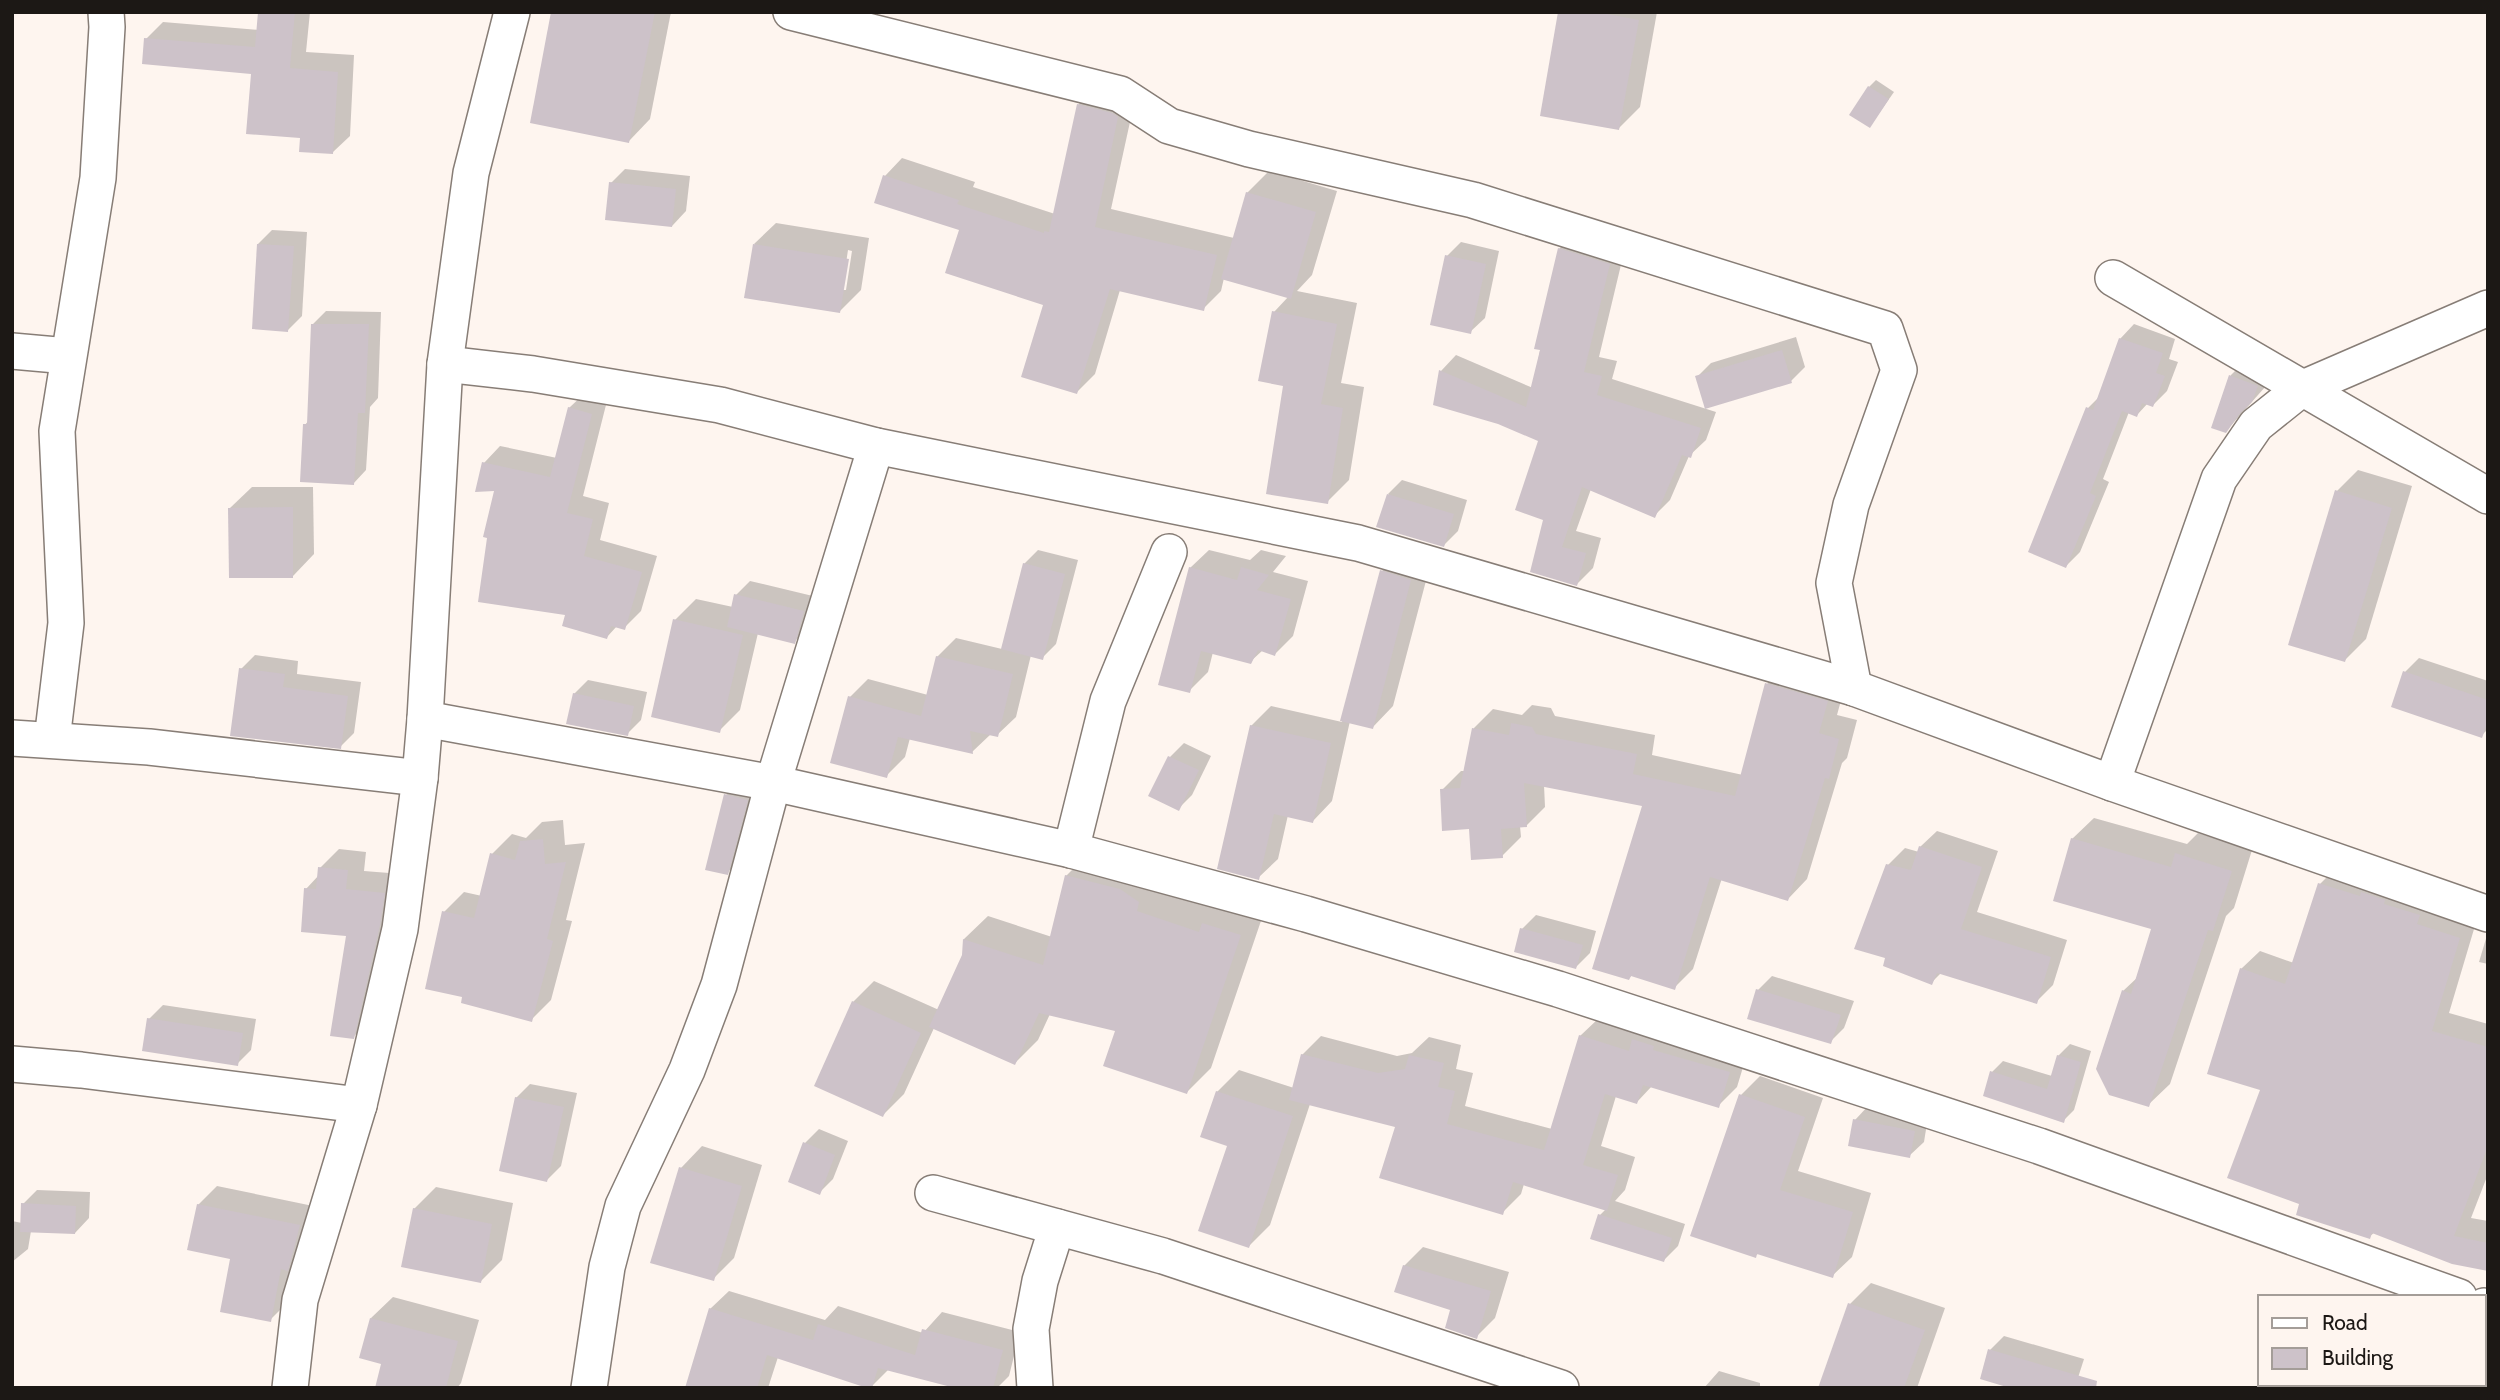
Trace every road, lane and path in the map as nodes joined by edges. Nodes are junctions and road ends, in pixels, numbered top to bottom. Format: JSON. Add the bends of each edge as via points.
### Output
{"nodes":[{"id":1,"x":106,"y":12,"type":"edge"},
{"id":2,"x":512,"y":12,"type":"edge"},
{"id":3,"x":791,"y":12,"type":"edge"},
{"id":4,"x":885,"y":23,"type":"edge"},
{"id":5,"x":2113,"y":278,"type":"dead end"},
{"id":6,"x":2488,"y":308,"type":"edge"},
{"id":7,"x":12,"y":351,"type":"edge"},
{"id":8,"x":68,"y":356,"type":"junction"},
{"id":9,"x":445,"y":364,"type":"junction"},
{"id":10,"x":2301,"y":389,"type":"junction"},
{"id":11,"x":876,"y":446,"type":"junction"},
{"id":12,"x":2488,"y":496,"type":"edge"},
{"id":13,"x":1169,"y":552,"type":"dead end"},
{"id":14,"x":1854,"y":688,"type":"junction"},
{"id":15,"x":425,"y":719,"type":"junction"},
{"id":16,"x":12,"y":738,"type":"edge"},
{"id":17,"x":52,"y":740,"type":"junction"},
{"id":18,"x":420,"y":778,"type":"junction"},
{"id":19,"x":773,"y":783,"type":"junction"},
{"id":20,"x":2112,"y":783,"type":"junction"},
{"id":21,"x":1071,"y":850,"type":"junction"},
{"id":22,"x":2488,"y":914,"type":"edge"},
{"id":23,"x":12,"y":1064,"type":"edge"},
{"id":24,"x":359,"y":1105,"type":"junction"},
{"id":25,"x":933,"y":1193,"type":"dead end"},
{"id":26,"x":1057,"y":1227,"type":"junction"},
{"id":27,"x":2453,"y":1295,"type":"edge"},
{"id":28,"x":290,"y":1388,"type":"edge"},
{"id":29,"x":589,"y":1388,"type":"edge"},
{"id":30,"x":1035,"y":1388,"type":"edge"},
{"id":31,"x":1561,"y":1388,"type":"edge"}],
"edges":[{"from":1,"to":8,"type":"street","via":[[98,178]]},
{"from":2,"to":9,"type":"street","via":[[471,173]]},
{"from":3,"to":4,"type":"street"},
{"from":4,"to":14,"type":"street","via":[[1120,93],[1169,126],[1473,200],[1885,329],[1899,370],[1852,505],[1834,583]]},
{"from":5,"to":10,"type":"street"},
{"from":6,"to":10,"type":"street"},
{"from":7,"to":8,"type":"street"},
{"from":8,"to":17,"type":"street","via":[[57,431],[66,623]]},
{"from":9,"to":11,"type":"street","via":[[720,405]]},
{"from":9,"to":15,"type":"street"},
{"from":10,"to":12,"type":"street"},
{"from":10,"to":20,"type":"street","via":[[2256,425],[2219,479]]},
{"from":11,"to":14,"type":"street","via":[[1358,543]]},
{"from":11,"to":19,"type":"street"},
{"from":13,"to":21,"type":"street","via":[[1108,701]]},
{"from":14,"to":20,"type":"street"},
{"from":15,"to":18,"type":"street"},
{"from":15,"to":19,"type":"street"},
{"from":16,"to":17,"type":"street"},
{"from":17,"to":18,"type":"street"},
{"from":18,"to":24,"type":"street","via":[[400,929]]},
{"from":19,"to":21,"type":"street"},
{"from":19,"to":29,"type":"street","via":[[719,985],[687,1070],[622,1206],[607,1267]]},
{"from":20,"to":22,"type":"street"},
{"from":21,"to":27,"type":"street","via":[[1306,914],[1584,998],[2039,1146]]},
{"from":23,"to":24,"type":"street"},
{"from":24,"to":28,"type":"street","via":[[300,1300]]},
{"from":25,"to":26,"type":"street"},
{"from":26,"to":30,"type":"street","via":[[1031,1329]]},
{"from":26,"to":31,"type":"street","via":[[1176,1261]]}]}
